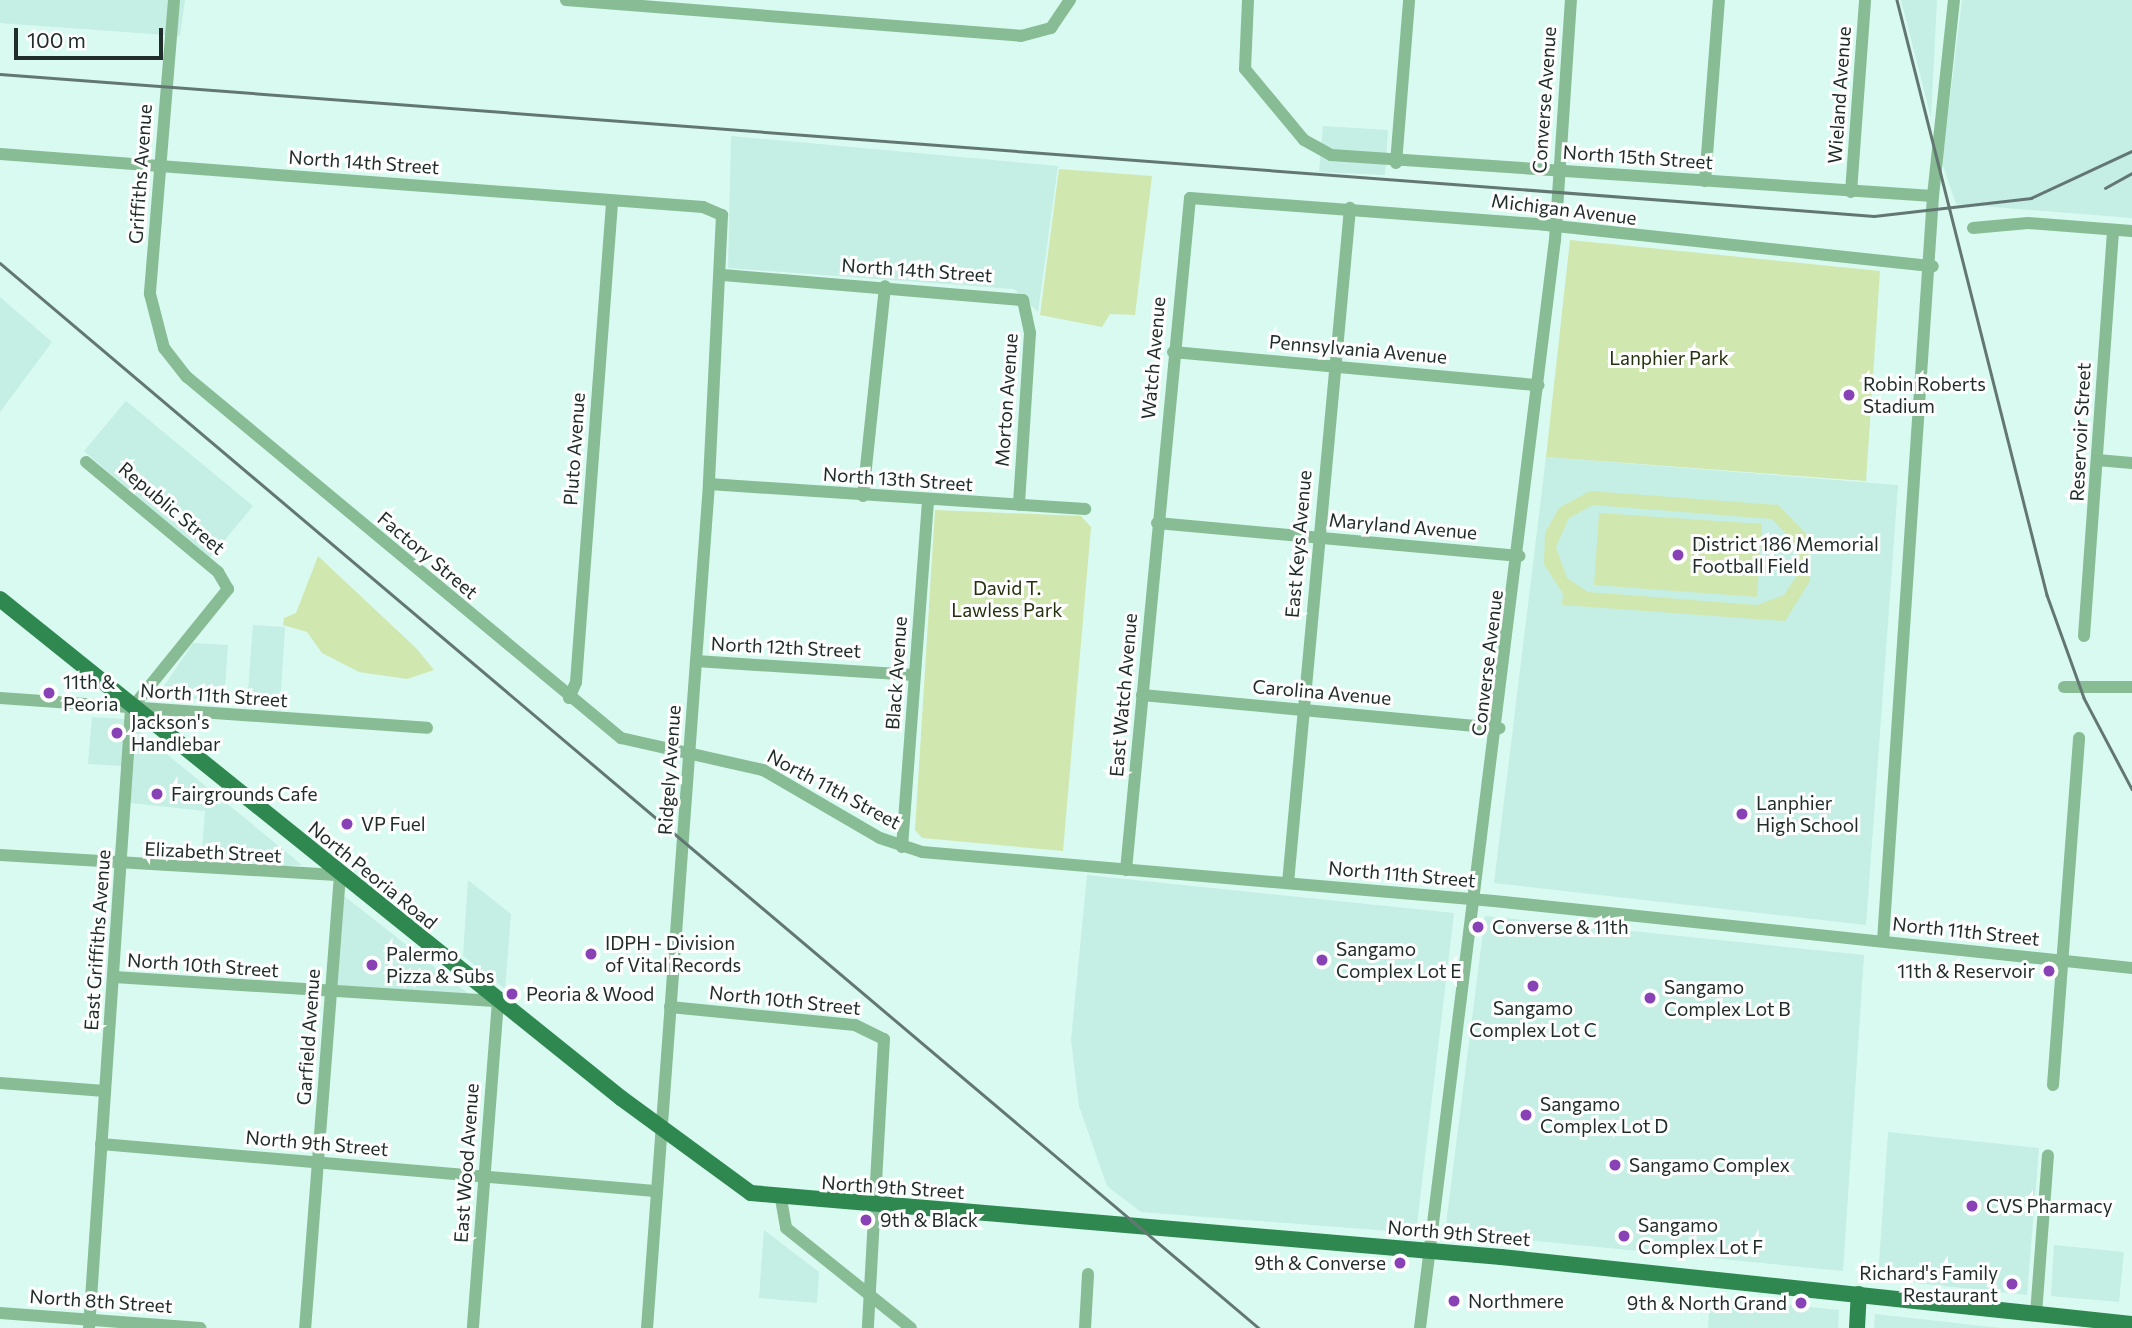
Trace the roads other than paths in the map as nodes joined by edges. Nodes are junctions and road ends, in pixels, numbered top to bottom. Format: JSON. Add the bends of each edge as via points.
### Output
{"nodes":[{"id":1,"x":174,"y":0,"type":"edge"},
{"id":2,"x":566,"y":0,"type":"edge"},
{"id":3,"x":1070,"y":0,"type":"edge"},
{"id":4,"x":1248,"y":0,"type":"edge"},
{"id":5,"x":1409,"y":0,"type":"edge"},
{"id":6,"x":1571,"y":0,"type":"edge"},
{"id":7,"x":1719,"y":0,"type":"edge"},
{"id":8,"x":1865,"y":0,"type":"edge"},
{"id":9,"x":1954,"y":0,"type":"edge"},
{"id":10,"x":623,"y":2,"type":"edge"},
{"id":11,"x":0,"y":154,"type":"edge"},
{"id":12,"x":1396,"y":163,"type":"junction"},
{"id":13,"x":160,"y":165,"type":"junction"},
{"id":14,"x":1558,"y":171,"type":"junction"},
{"id":15,"x":1706,"y":181,"type":"junction"},
{"id":16,"x":1851,"y":192,"type":"junction"},
{"id":17,"x":1933,"y":196,"type":"junction"},
{"id":18,"x":1191,"y":198,"type":"joint"},
{"id":19,"x":612,"y":201,"type":"junction"},
{"id":20,"x":1350,"y":208,"type":"junction"},
{"id":21,"x":722,"y":215,"type":"joint"},
{"id":22,"x":1556,"y":228,"type":"junction"},
{"id":23,"x":1973,"y":228,"type":"dead end"},
{"id":24,"x":2113,"y":230,"type":"junction"},
{"id":25,"x":2132,"y":231,"type":"edge"},
{"id":26,"x":1933,"y":266,"type":"junction"},
{"id":27,"x":723,"y":275,"type":"junction"},
{"id":28,"x":885,"y":286,"type":"junction"},
{"id":29,"x":1023,"y":300,"type":"joint"},
{"id":30,"x":164,"y":348,"type":"joint"},
{"id":31,"x":1173,"y":352,"type":"junction"},
{"id":32,"x":1335,"y":366,"type":"junction"},
{"id":33,"x":1539,"y":385,"type":"junction"},
{"id":34,"x":2097,"y":460,"type":"junction"},
{"id":35,"x":86,"y":462,"type":"dead end"},
{"id":36,"x":2132,"y":463,"type":"edge"},
{"id":37,"x":709,"y":484,"type":"junction"},
{"id":38,"x":863,"y":496,"type":"junction"},
{"id":39,"x":928,"y":502,"type":"junction"},
{"id":40,"x":1019,"y":505,"type":"junction"},
{"id":41,"x":1085,"y":509,"type":"dead end"},
{"id":42,"x":1157,"y":523,"type":"junction"},
{"id":43,"x":1318,"y":537,"type":"junction"},
{"id":44,"x":1519,"y":556,"type":"junction"},
{"id":45,"x":0,"y":599,"type":"edge"},
{"id":46,"x":2084,"y":636,"type":"dead end"},
{"id":47,"x":696,"y":661,"type":"junction"},
{"id":48,"x":914,"y":675,"type":"junction"},
{"id":49,"x":2064,"y":687,"type":"dead end"},
{"id":50,"x":2132,"y":687,"type":"edge"},
{"id":51,"x":1142,"y":695,"type":"junction"},
{"id":52,"x":0,"y":698,"type":"edge"},
{"id":53,"x":569,"y":698,"type":"junction"},
{"id":54,"x":131,"y":709,"type":"junction"},
{"id":55,"x":1302,"y":709,"type":"junction"},
{"id":56,"x":427,"y":728,"type":"dead end"},
{"id":57,"x":1499,"y":728,"type":"junction"},
{"id":58,"x":2078,"y":738,"type":"dead end"},
{"id":59,"x":689,"y":753,"type":"junction"},
{"id":60,"x":902,"y":846,"type":"junction"},
{"id":61,"x":0,"y":855,"type":"edge"},
{"id":62,"x":122,"y":864,"type":"junction"},
{"id":63,"x":1126,"y":870,"type":"junction"},
{"id":64,"x":340,"y":875,"type":"junction"},
{"id":65,"x":1288,"y":883,"type":"junction"},
{"id":66,"x":1476,"y":900,"type":"junction"},
{"id":67,"x":1883,"y":941,"type":"junction"},
{"id":68,"x":2062,"y":960,"type":"junction"},
{"id":69,"x":2132,"y":968,"type":"edge"},
{"id":70,"x":114,"y":977,"type":"junction"},
{"id":71,"x":330,"y":993,"type":"junction"},
{"id":72,"x":498,"y":1000,"type":"junction"},
{"id":73,"x":670,"y":1007,"type":"junction"},
{"id":74,"x":0,"y":1083,"type":"edge"},
{"id":75,"x":2053,"y":1085,"type":"dead end"},
{"id":76,"x":105,"y":1091,"type":"junction"},
{"id":77,"x":660,"y":1130,"type":"junction"},
{"id":78,"x":100,"y":1144,"type":"junction"},
{"id":79,"x":2048,"y":1155,"type":"dead end"},
{"id":80,"x":317,"y":1164,"type":"junction"},
{"id":81,"x":484,"y":1179,"type":"junction"},
{"id":82,"x":655,"y":1191,"type":"junction"},
{"id":83,"x":781,"y":1199,"type":"junction"},
{"id":84,"x":878,"y":1207,"type":"junction"},
{"id":85,"x":1429,"y":1251,"type":"junction"},
{"id":86,"x":1088,"y":1274,"type":"dead end"},
{"id":87,"x":1859,"y":1294,"type":"junction"},
{"id":88,"x":871,"y":1296,"type":"junction"},
{"id":89,"x":0,"y":1313,"type":"edge"},
{"id":90,"x":2036,"y":1314,"type":"junction"},
{"id":91,"x":89,"y":1324,"type":"edge"},
{"id":92,"x":2132,"y":1324,"type":"edge"},
{"id":93,"x":200,"y":1328,"type":"edge"},
{"id":94,"x":305,"y":1328,"type":"edge"},
{"id":95,"x":473,"y":1328,"type":"edge"},
{"id":96,"x":647,"y":1328,"type":"edge"},
{"id":97,"x":869,"y":1328,"type":"edge"},
{"id":98,"x":911,"y":1328,"type":"edge"},
{"id":99,"x":1085,"y":1328,"type":"edge"},
{"id":100,"x":1420,"y":1328,"type":"edge"},
{"id":101,"x":1857,"y":1328,"type":"edge"}],
"edges":[{"from":1,"to":13,"type":"street","name":"Griffiths Avenue"},
{"from":2,"to":10,"type":"street"},
{"from":3,"to":10,"type":"street","via":[[1051,28],[1021,36]]},
{"from":4,"to":12,"type":"street","name":"North 15th Street","via":[[1245,69],[1274,108],[1304,140],[1331,155]]},
{"from":5,"to":12,"type":"street"},
{"from":6,"to":14,"type":"street","name":"Converse Avenue"},
{"from":7,"to":15,"type":"street"},
{"from":8,"to":16,"type":"street","name":"Wieland Avenue"},
{"from":9,"to":17,"type":"street"},
{"from":11,"to":13,"type":"street","name":"North 14th Street"},
{"from":12,"to":14,"type":"street","name":"North 15th Street"},
{"from":13,"to":19,"type":"street","name":"North 14th Street"},
{"from":13,"to":30,"type":"street","name":"Griffiths Avenue","via":[[150,294]]},
{"from":14,"to":15,"type":"street","name":"North 15th Street"},
{"from":14,"to":22,"type":"street","name":"Converse Avenue"},
{"from":15,"to":16,"type":"street","name":"North 15th Street"},
{"from":16,"to":17,"type":"street","name":"North 15th Street"},
{"from":17,"to":26,"type":"street"},
{"from":18,"to":20,"type":"street","name":"Michigan Avenue"},
{"from":18,"to":31,"type":"street","name":"Watch Avenue"},
{"from":19,"to":21,"type":"street","name":"North 14th Street","via":[[703,207]]},
{"from":19,"to":53,"type":"street","name":"Pluto Avenue","via":[[576,682]]},
{"from":20,"to":22,"type":"street","name":"Michigan Avenue"},
{"from":20,"to":32,"type":"street","name":"East Keys Avenue"},
{"from":21,"to":27,"type":"street","name":"Ridgely Avenue"},
{"from":22,"to":26,"type":"street","name":"Michigan Avenue"},
{"from":22,"to":33,"type":"street","name":"Converse Avenue"},
{"from":23,"to":24,"type":"street","via":[[2028,223]]},
{"from":24,"to":25,"type":"street"},
{"from":24,"to":34,"type":"street","name":"Reservoir Street"},
{"from":26,"to":67,"type":"street"},
{"from":27,"to":28,"type":"street","name":"North 14th Street"},
{"from":27,"to":37,"type":"street","name":"Ridgely Avenue"},
{"from":28,"to":29,"type":"street","name":"North 14th Street"},
{"from":28,"to":38,"type":"street"},
{"from":29,"to":40,"type":"street","name":"Morton Avenue","via":[[1031,325]]},
{"from":30,"to":53,"type":"street","name":"Factory Street","via":[[187,377]]},
{"from":31,"to":32,"type":"street","name":"Pennsylvania Avenue"},
{"from":31,"to":42,"type":"street","name":"Watch Avenue"},
{"from":32,"to":33,"type":"street","name":"Pennsylvania Avenue"},
{"from":32,"to":43,"type":"street","name":"East Keys Avenue"},
{"from":33,"to":44,"type":"street","name":"Converse Avenue"},
{"from":34,"to":36,"type":"street"},
{"from":34,"to":46,"type":"street","name":"Reservoir Street"},
{"from":35,"to":54,"type":"street","name":"Republic Street","via":[[218,572],[228,589]]},
{"from":37,"to":38,"type":"street","name":"North 13th Street"},
{"from":37,"to":47,"type":"street","name":"Ridgely Avenue"},
{"from":38,"to":39,"type":"street","name":"North 13th Street"},
{"from":39,"to":40,"type":"street","name":"North 13th Street"},
{"from":39,"to":48,"type":"street","name":"Black Avenue"},
{"from":40,"to":41,"type":"street","name":"North 13th Street"},
{"from":42,"to":43,"type":"street","name":"Maryland Avenue"},
{"from":42,"to":51,"type":"street","name":"East Watch Avenue"},
{"from":43,"to":44,"type":"street","name":"Maryland Avenue"},
{"from":43,"to":55,"type":"street","name":"East Keys Avenue"},
{"from":44,"to":57,"type":"street","name":"Converse Avenue"},
{"from":45,"to":54,"type":"main road","name":"North Peoria Road"},
{"from":47,"to":48,"type":"street","name":"North 12th Street"},
{"from":47,"to":59,"type":"street","name":"Ridgely Avenue"},
{"from":48,"to":60,"type":"street","name":"Black Avenue"},
{"from":49,"to":50,"type":"street"},
{"from":51,"to":55,"type":"street","name":"Carolina Avenue"},
{"from":51,"to":63,"type":"street","name":"East Watch Avenue"},
{"from":52,"to":54,"type":"street","name":"North 11th Street"},
{"from":53,"to":59,"type":"street","name":"Factory Street","via":[[621,738]]},
{"from":54,"to":56,"type":"street","name":"North 11th Street"},
{"from":54,"to":62,"type":"street","name":"East Griffiths Avenue"},
{"from":54,"to":64,"type":"main road","name":"North Peoria Road"},
{"from":55,"to":57,"type":"street","name":"Carolina Avenue"},
{"from":55,"to":65,"type":"street","name":"East Keys Avenue"},
{"from":57,"to":66,"type":"street","name":"Converse Avenue"},
{"from":58,"to":68,"type":"street"},
{"from":59,"to":60,"type":"street","name":"North 11th Street","via":[[763,770]]},
{"from":59,"to":73,"type":"street","name":"Ridgely Avenue"},
{"from":60,"to":63,"type":"street","name":"North 11th Street"},
{"from":61,"to":62,"type":"street","name":"Elizabeth Street"},
{"from":62,"to":64,"type":"street","name":"Elizabeth Street"},
{"from":62,"to":70,"type":"street","name":"East Griffiths Avenue"},
{"from":63,"to":65,"type":"street","name":"North 11th Street"},
{"from":64,"to":71,"type":"street","name":"Garfield Avenue"},
{"from":64,"to":72,"type":"main road","name":"North Peoria Road"},
{"from":65,"to":66,"type":"street","name":"North 11th Street"},
{"from":66,"to":67,"type":"street","name":"North 11th Street"},
{"from":66,"to":85,"type":"street","name":"Converse Avenue","via":[[1469,917]]},
{"from":67,"to":68,"type":"street","name":"North 11th Street"},
{"from":68,"to":69,"type":"street","name":"North 11th Street"},
{"from":68,"to":75,"type":"street"},
{"from":70,"to":71,"type":"street","name":"North 10th Street"},
{"from":70,"to":76,"type":"street","name":"East Griffiths Avenue"},
{"from":71,"to":72,"type":"street","name":"North 10th Street"},
{"from":71,"to":80,"type":"street","name":"Garfield Avenue"},
{"from":72,"to":77,"type":"main road","name":"North Peoria Road"},
{"from":72,"to":81,"type":"street","name":"East Wood Avenue"},
{"from":73,"to":77,"type":"street","name":"Ridgely Avenue"},
{"from":73,"to":84,"type":"street","name":"North 10th Street","via":[[874,1030],[887,1046]]},
{"from":74,"to":76,"type":"street"},
{"from":76,"to":78,"type":"street","name":"East Griffiths Avenue"},
{"from":77,"to":82,"type":"street","name":"Ridgely Avenue"},
{"from":77,"to":83,"type":"main road","name":"North Peoria Road","via":[[731,1183]]},
{"from":78,"to":80,"type":"street","name":"North 9th Street"},
{"from":78,"to":91,"type":"street","name":"East Griffiths Avenue"},
{"from":79,"to":90,"type":"street"},
{"from":80,"to":81,"type":"street","name":"North 9th Street"},
{"from":80,"to":94,"type":"street","name":"Garfield Avenue"},
{"from":81,"to":82,"type":"street","name":"North 9th Street"},
{"from":81,"to":95,"type":"street","name":"East Wood Avenue"},
{"from":82,"to":96,"type":"street","name":"Ridgely Avenue"},
{"from":83,"to":84,"type":"main road","name":"North 9th Street"},
{"from":83,"to":88,"type":"street","via":[[786,1228]]},
{"from":84,"to":85,"type":"main road","name":"North 9th Street"},
{"from":84,"to":88,"type":"street"},
{"from":85,"to":87,"type":"main road","name":"North 9th Street"},
{"from":85,"to":100,"type":"street","name":"Converse Avenue"},
{"from":86,"to":99,"type":"street"},
{"from":87,"to":90,"type":"main road","name":"North 9th Street"},
{"from":87,"to":101,"type":"main road"},
{"from":88,"to":97,"type":"street"},
{"from":88,"to":98,"type":"street"},
{"from":89,"to":91,"type":"street","name":"North 8th Street"},
{"from":90,"to":92,"type":"main road","name":"North 9th Street"},
{"from":91,"to":93,"type":"street","name":"North 8th Street"}]}
